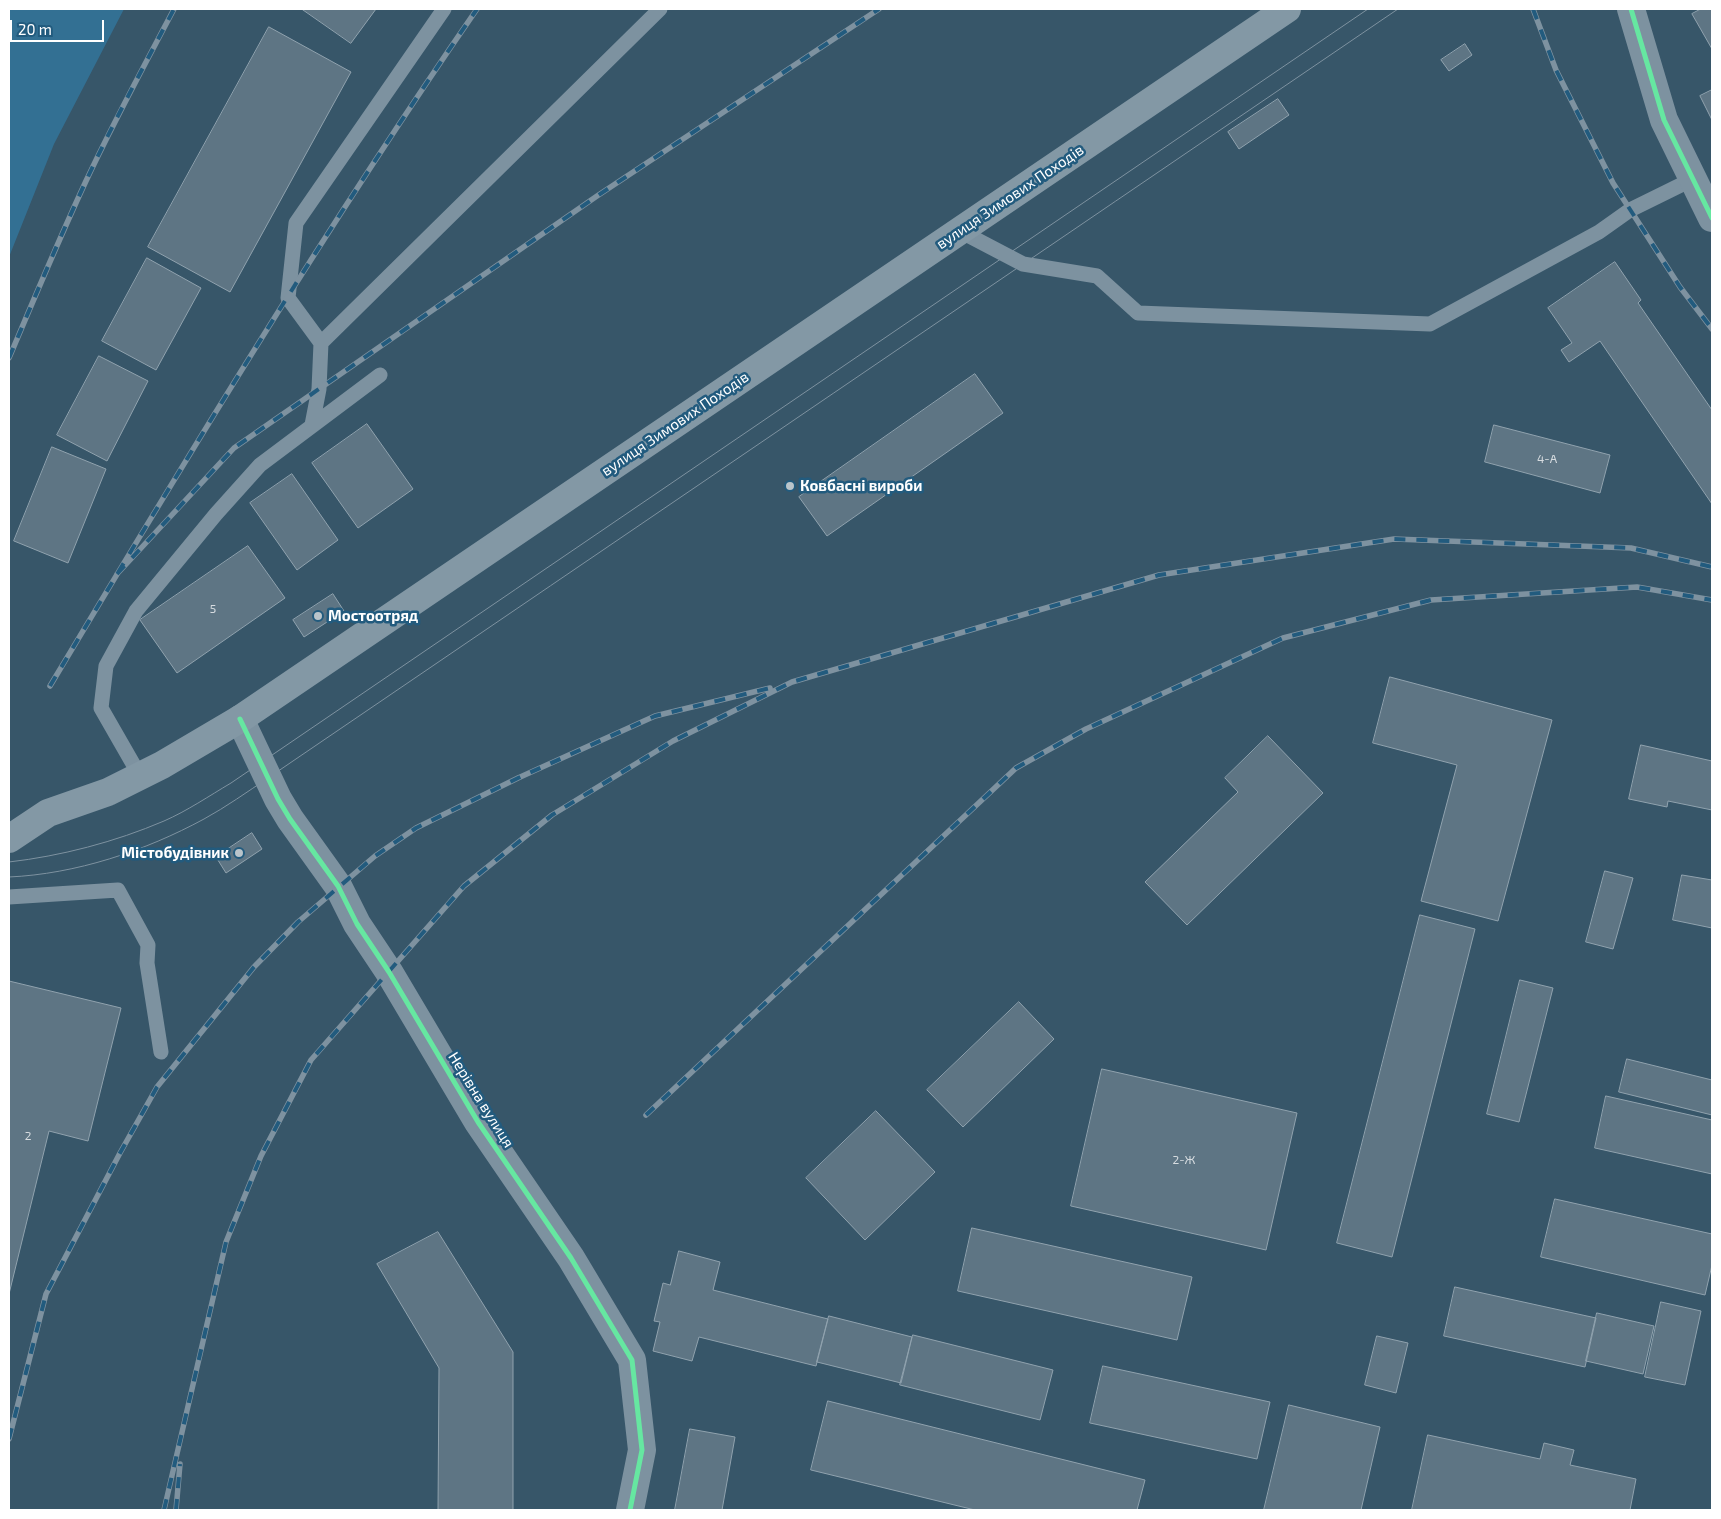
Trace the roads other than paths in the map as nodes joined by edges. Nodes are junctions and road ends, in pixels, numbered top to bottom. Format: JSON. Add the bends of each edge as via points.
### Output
{"nodes":[{"id":1,"x":444,"y":9,"type":"edge"},
{"id":2,"x":660,"y":9,"type":"edge"},
{"id":3,"x":1287,"y":9,"type":"edge"},
{"id":4,"x":1634,"y":10,"type":"edge"},
{"id":5,"x":1693,"y":180,"type":"junction"},
{"id":6,"x":1712,"y":218,"type":"edge"},
{"id":7,"x":960,"y":231,"type":"junction"},
{"id":8,"x":321,"y":343,"type":"junction"},
{"id":9,"x":380,"y":375,"type":"dead end"},
{"id":10,"x":312,"y":426,"type":"junction"},
{"id":11,"x":240,"y":719,"type":"junction"},
{"id":12,"x":140,"y":776,"type":"junction"},
{"id":13,"x":48,"y":813,"type":"junction"},
{"id":14,"x":9,"y":814,"type":"edge"},
{"id":15,"x":9,"y":839,"type":"edge"},
{"id":16,"x":9,"y":897,"type":"edge"},
{"id":17,"x":161,"y":1052,"type":"dead end"},
{"id":18,"x":630,"y":1510,"type":"edge"}],
"edges":[{"from":1,"to":8,"type":"lane","via":[[296,223],[288,298]]},
{"from":2,"to":8,"type":"lane"},
{"from":3,"to":7,"type":"main road","name":"вулиця Зимових Походів"},
{"from":4,"to":5,"type":"street","via":[[1664,120]]},
{"from":5,"to":6,"type":"street"},
{"from":5,"to":7,"type":"lane","via":[[1630,210],[1599,232],[1430,324],[1138,313],[1097,276],[1023,264]]},
{"from":7,"to":11,"type":"main road","name":"вулиця Зимових Походів"},
{"from":8,"to":10,"type":"lane","via":[[319,390]]},
{"from":9,"to":10,"type":"lane"},
{"from":10,"to":12,"type":"lane","via":[[260,465],[216,514],[136,611],[106,666],[101,708]]},
{"from":11,"to":12,"type":"main road","name":"вулиця Зимових Походів"},
{"from":11,"to":18,"type":"street","name":"Нерівна вулиця","via":[[278,799],[338,886],[357,924],[390,972],[478,1122],[571,1258],[632,1360],[642,1450]]},
{"from":12,"to":13,"type":"main road","name":"вулиця Зимових Походів","via":[[108,792]]},
{"from":13,"to":14,"type":"main road","name":"вулиця Зимових Походів"},
{"from":13,"to":15,"type":"main road","name":"вулиця Зимових Походів"},
{"from":16,"to":17,"type":"lane","via":[[118,890],[148,945],[147,963]]}]}
